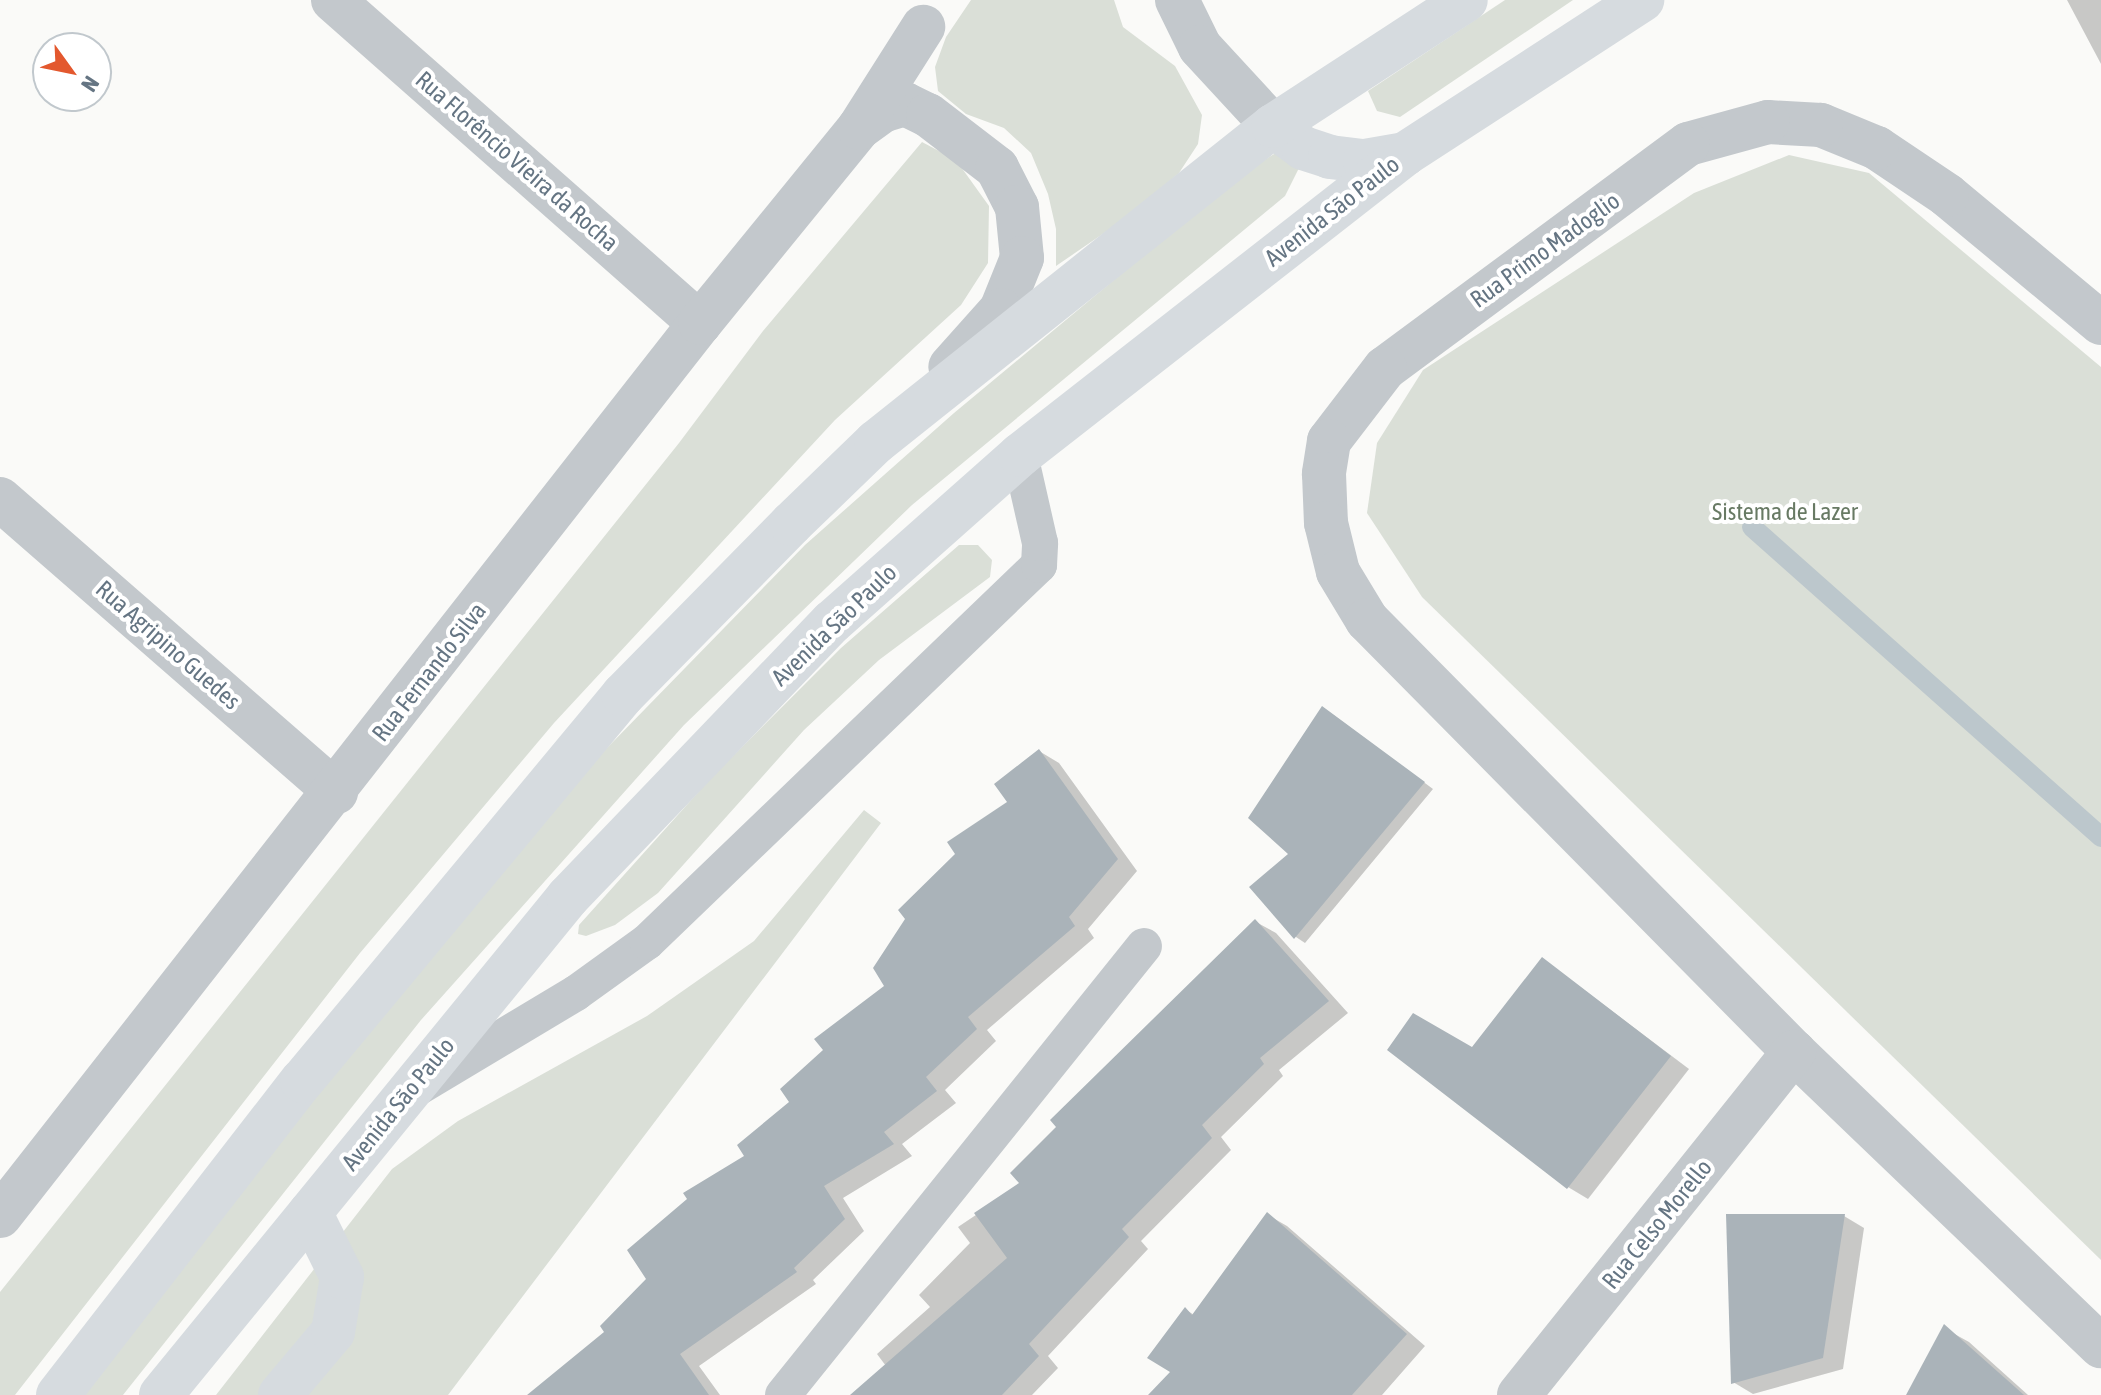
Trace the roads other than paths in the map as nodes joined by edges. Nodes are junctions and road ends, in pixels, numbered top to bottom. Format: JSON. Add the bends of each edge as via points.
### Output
{"nodes":[{"id":1,"x":333,"y":0,"type":"edge"},
{"id":2,"x":1177,"y":0,"type":"edge"},
{"id":3,"x":1466,"y":0,"type":"edge"},
{"id":4,"x":1642,"y":0,"type":"edge"},
{"id":5,"x":934,"y":14,"type":"edge"},
{"id":6,"x":928,"y":115,"type":"junction"},
{"id":7,"x":1273,"y":126,"type":"junction"},
{"id":8,"x":859,"y":128,"type":"junction"},
{"id":9,"x":1405,"y":154,"type":"junction"},
{"id":10,"x":700,"y":323,"type":"junction"},
{"id":11,"x":2101,"y":323,"type":"edge"},
{"id":12,"x":876,"y":442,"type":"junction"},
{"id":13,"x":1020,"y":455,"type":"junction"},
{"id":14,"x":0,"y":499,"type":"edge"},
{"id":15,"x":336,"y":792,"type":"junction"},
{"id":16,"x":1144,"y":946,"type":"dead end"},
{"id":17,"x":1794,"y":1052,"type":"junction"},
{"id":18,"x":404,"y":1096,"type":"junction"},
{"id":19,"x":310,"y":1212,"type":"junction"},
{"id":20,"x":0,"y":1216,"type":"edge"},
{"id":21,"x":2101,"y":1346,"type":"edge"},
{"id":22,"x":58,"y":1395,"type":"edge"},
{"id":23,"x":161,"y":1395,"type":"edge"},
{"id":24,"x":280,"y":1395,"type":"edge"},
{"id":25,"x":783,"y":1395,"type":"edge"},
{"id":26,"x":1519,"y":1395,"type":"edge"}],
"edges":[{"from":1,"to":10,"type":"street","name":"Rua Florêncio Vieira da Rocha"},
{"from":2,"to":7,"type":"street","via":[[1200,47]]},
{"from":3,"to":7,"type":"main road"},
{"from":4,"to":9,"type":"main road","name":"Avenida São Paulo"},
{"from":5,"to":6,"type":"street","name":"Rua Fernando Silva","via":[[906,77]]},
{"from":5,"to":8,"type":"street","name":"Rua Fernando Silva"},
{"from":6,"to":8,"type":"street","name":"Rua Fernando Silva","via":[[905,104],[882,111]]},
{"from":6,"to":12,"type":"street","via":[[997,168],[1017,207],[1022,258],[1001,310],[966,353]]},
{"from":7,"to":9,"type":"main road","via":[[1303,148],[1330,157],[1365,161]]},
{"from":7,"to":12,"type":"main road"},
{"from":8,"to":10,"type":"street","name":"Rua Fernando Silva"},
{"from":9,"to":13,"type":"main road","name":"Avenida São Paulo"},
{"from":10,"to":15,"type":"street","name":"Rua Fernando Silva"},
{"from":11,"to":17,"type":"street","name":"Rua Primo Madoglio","via":[[1947,195],[1877,148],[1821,125],[1768,122],[1688,144],[1385,368],[1329,441],[1326,523],[1338,572],[1367,620]]},
{"from":12,"to":22,"type":"main road","via":[[623,695],[302,1081]]},
{"from":13,"to":18,"type":"main road","name":"Avenida São Paulo","via":[[821,633],[568,897]]},
{"from":13,"to":18,"type":"lane","via":[[1040,543],[1039,565],[647,942],[576,993]]},
{"from":14,"to":15,"type":"street","name":"Rua Agripino Guedes"},
{"from":15,"to":20,"type":"street","name":"Rua Fernando Silva"},
{"from":16,"to":25,"type":"lane"},
{"from":17,"to":21,"type":"street","name":"Rua Primo Madoglio"},
{"from":17,"to":26,"type":"street","name":"Rua Celso Morello"},
{"from":18,"to":19,"type":"main road","name":"Avenida São Paulo"},
{"from":19,"to":23,"type":"main road","name":"Avenida São Paulo"},
{"from":19,"to":24,"type":"main road","via":[[342,1277],[338,1305],[333,1332]]}]}
